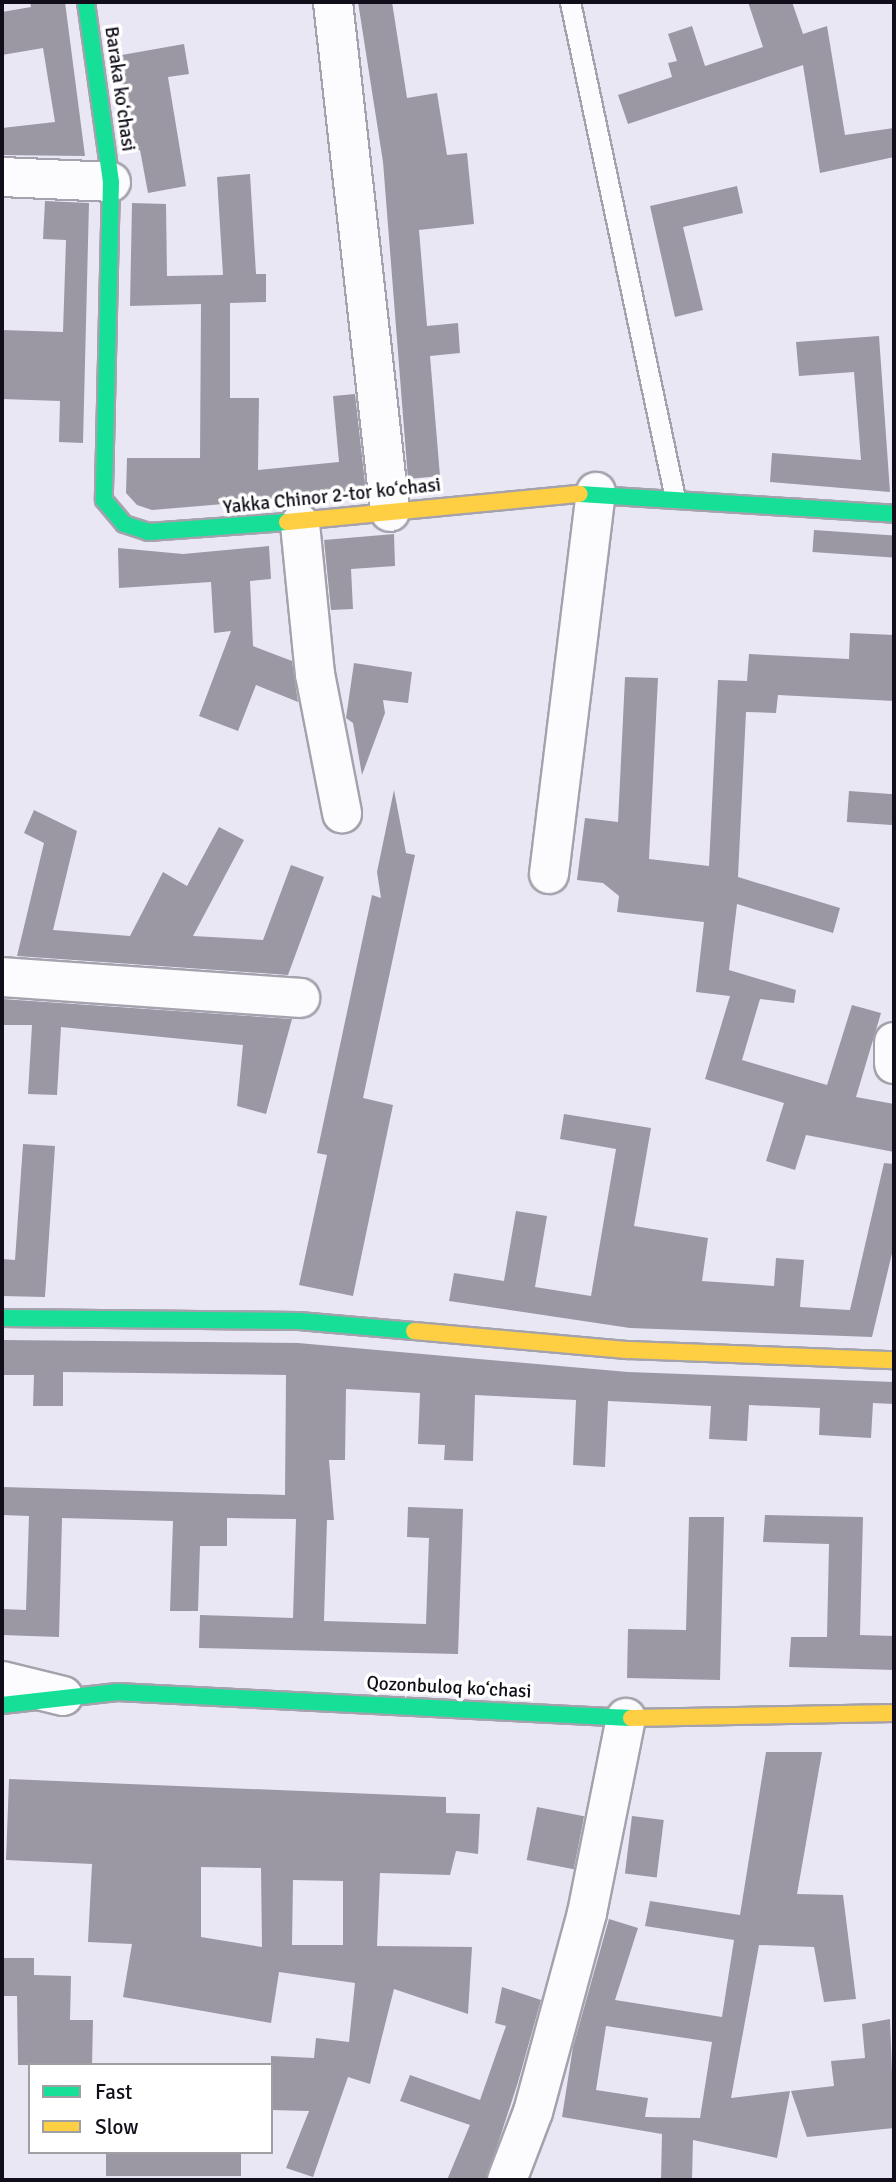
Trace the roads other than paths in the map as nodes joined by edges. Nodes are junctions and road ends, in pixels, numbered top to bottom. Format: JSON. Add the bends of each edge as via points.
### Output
{"nodes":[{"id":1,"x":86,"y":2,"type":"edge"},
{"id":2,"x":333,"y":2,"type":"edge"},
{"id":3,"x":570,"y":2,"type":"edge"},
{"id":4,"x":2,"y":177,"type":"edge"},
{"id":5,"x":111,"y":182,"type":"junction"},
{"id":6,"x":596,"y":492,"type":"junction"},
{"id":7,"x":675,"y":498,"type":"junction"},
{"id":8,"x":390,"y":512,"type":"junction"},
{"id":9,"x":894,"y":514,"type":"edge"},
{"id":10,"x":300,"y":524,"type":"junction"},
{"id":11,"x":342,"y":813,"type":"dead end"},
{"id":12,"x":549,"y":874,"type":"dead end"},
{"id":13,"x":2,"y":977,"type":"edge"},
{"id":14,"x":300,"y":998,"type":"dead end"},
{"id":15,"x":894,"y":1042,"type":"edge"},
{"id":16,"x":894,"y":1064,"type":"edge"},
{"id":17,"x":2,"y":1318,"type":"edge"},
{"id":18,"x":894,"y":1360,"type":"edge"},
{"id":19,"x":2,"y":1681,"type":"edge"},
{"id":20,"x":63,"y":1696,"type":"junction"},
{"id":21,"x":2,"y":1705,"type":"edge"},
{"id":22,"x":894,"y":1713,"type":"edge"},
{"id":23,"x":626,"y":1718,"type":"junction"},
{"id":24,"x":507,"y":2180,"type":"edge"}],
"edges":[{"from":1,"to":5,"type":"street","name":"Baraka koʻchasi"},
{"from":2,"to":8,"type":"street"},
{"from":3,"to":7,"type":"lane"},
{"from":4,"to":5,"type":"street"},
{"from":5,"to":10,"type":"street","name":"Yakka Chinor 2-tor koʻchasi","via":[[104,500],[124,524],[148,532]]},
{"from":6,"to":7,"type":"street","name":"Yakka Chinor 2-tor koʻchasi"},
{"from":6,"to":8,"type":"street","name":"Yakka Chinor 2-tor koʻchasi"},
{"from":6,"to":12,"type":"street"},
{"from":7,"to":9,"type":"street","name":"Yakka Chinor 2-tor koʻchasi"},
{"from":8,"to":10,"type":"street","name":"Yakka Chinor 2-tor koʻchasi"},
{"from":10,"to":11,"type":"street","via":[[316,674]]},
{"from":13,"to":14,"type":"street"},
{"from":15,"to":16,"type":"street"},
{"from":17,"to":18,"type":"street","via":[[299,1321],[629,1350]]},
{"from":19,"to":20,"type":"street"},
{"from":20,"to":21,"type":"street","name":"Qozonbuloq koʻchasi"},
{"from":20,"to":23,"type":"street","name":"Qozonbuloq koʻchasi","via":[[117,1692]]},
{"from":22,"to":23,"type":"street","name":"Qozonbuloq koʻchasi"},
{"from":23,"to":24,"type":"street","via":[[587,1913],[533,2112]]}]}
